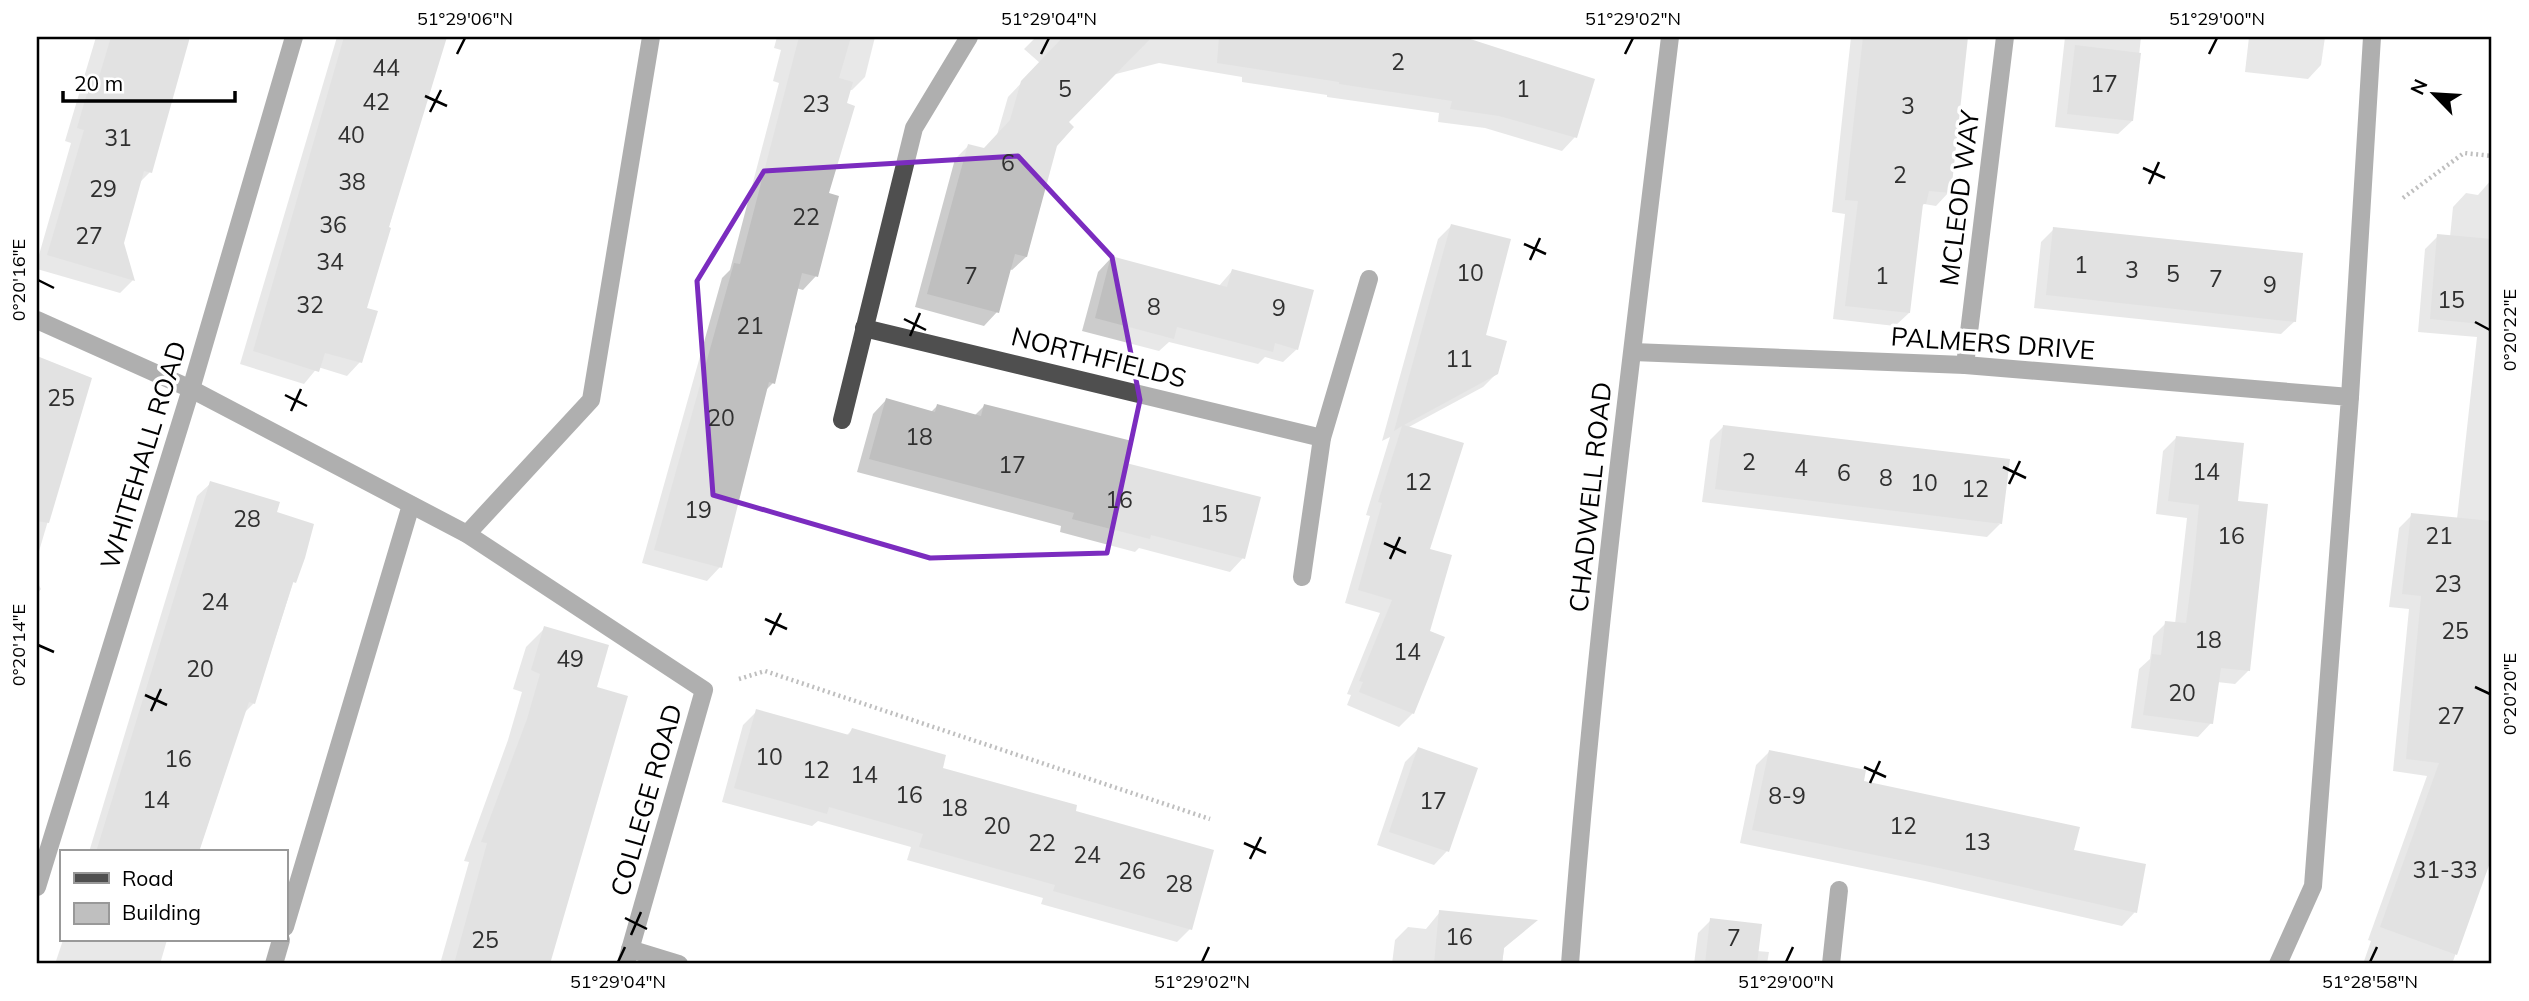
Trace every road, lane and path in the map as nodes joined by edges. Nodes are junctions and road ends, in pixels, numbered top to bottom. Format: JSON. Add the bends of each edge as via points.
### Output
{"nodes":[{"id":1,"x":294,"y":37,"type":"edge"},
{"id":2,"x":650,"y":37,"type":"edge"},
{"id":3,"x":970,"y":37,"type":"edge"},
{"id":4,"x":1670,"y":37,"type":"edge"},
{"id":5,"x":2005,"y":37,"type":"edge"},
{"id":6,"x":2372,"y":37,"type":"edge"},
{"id":7,"x":2492,"y":156,"type":"edge"},
{"id":8,"x":2361,"y":228,"type":"junction"},
{"id":9,"x":1369,"y":279,"type":"dead end"},
{"id":10,"x":37,"y":320,"type":"edge"},
{"id":11,"x":864,"y":328,"type":"junction"},
{"id":12,"x":1633,"y":352,"type":"junction"},
{"id":13,"x":1965,"y":365,"type":"junction"},
{"id":14,"x":191,"y":389,"type":"junction"},
{"id":15,"x":2350,"y":397,"type":"junction"},
{"id":16,"x":842,"y":420,"type":"dead end"},
{"id":17,"x":1322,"y":438,"type":"junction"},
{"id":18,"x":411,"y":505,"type":"junction"},
{"id":19,"x":467,"y":534,"type":"junction"},
{"id":20,"x":1302,"y":577,"type":"dead end"},
{"id":21,"x":705,"y":690,"type":"junction"},
{"id":22,"x":1210,"y":819,"type":"dead end"},
{"id":23,"x":37,"y":887,"type":"edge"},
{"id":24,"x":1839,"y":890,"type":"dead end"},
{"id":25,"x":287,"y":920,"type":"edge"},
{"id":26,"x":280,"y":942,"type":"edge"},
{"id":27,"x":628,"y":957,"type":"edge"},
{"id":28,"x":274,"y":964,"type":"edge"},
{"id":29,"x":679,"y":964,"type":"edge"},
{"id":30,"x":1570,"y":964,"type":"edge"},
{"id":31,"x":1831,"y":964,"type":"edge"},
{"id":32,"x":2278,"y":964,"type":"edge"}],
"edges":[{"from":1,"to":14,"type":"street","name":"WHITEHALL ROAD"},
{"from":2,"to":19,"type":"street","via":[[591,400]]},
{"from":3,"to":11,"type":"street","via":[[914,128]]},
{"from":4,"to":12,"type":"street","name":"CHADWELL ROAD"},
{"from":5,"to":13,"type":"street","name":"MCLEOD WAY"},
{"from":6,"to":8,"type":"street"},
{"from":7,"to":8,"type":"path","via":[[2464,153]]},
{"from":8,"to":15,"type":"street"},
{"from":9,"to":17,"type":"street"},
{"from":10,"to":14,"type":"street"},
{"from":11,"to":16,"type":"street"},
{"from":11,"to":17,"type":"street","name":"NORTHFIELDS"},
{"from":12,"to":13,"type":"street","name":"PALMERS DRIVE"},
{"from":12,"to":30,"type":"street","name":"CHADWELL ROAD"},
{"from":13,"to":15,"type":"street","name":"PALMERS DRIVE"},
{"from":14,"to":18,"type":"street"},
{"from":14,"to":23,"type":"street","name":"WHITEHALL ROAD"},
{"from":15,"to":32,"type":"street","via":[[2313,886]]},
{"from":17,"to":20,"type":"street"},
{"from":18,"to":19,"type":"street"},
{"from":18,"to":25,"type":"street"},
{"from":19,"to":21,"type":"street"},
{"from":21,"to":22,"type":"path","via":[[765,671]]},
{"from":21,"to":27,"type":"street","name":"COLLEGE ROAD"},
{"from":24,"to":31,"type":"street"},
{"from":26,"to":28,"type":"street"},
{"from":27,"to":29,"type":"street"}]}
